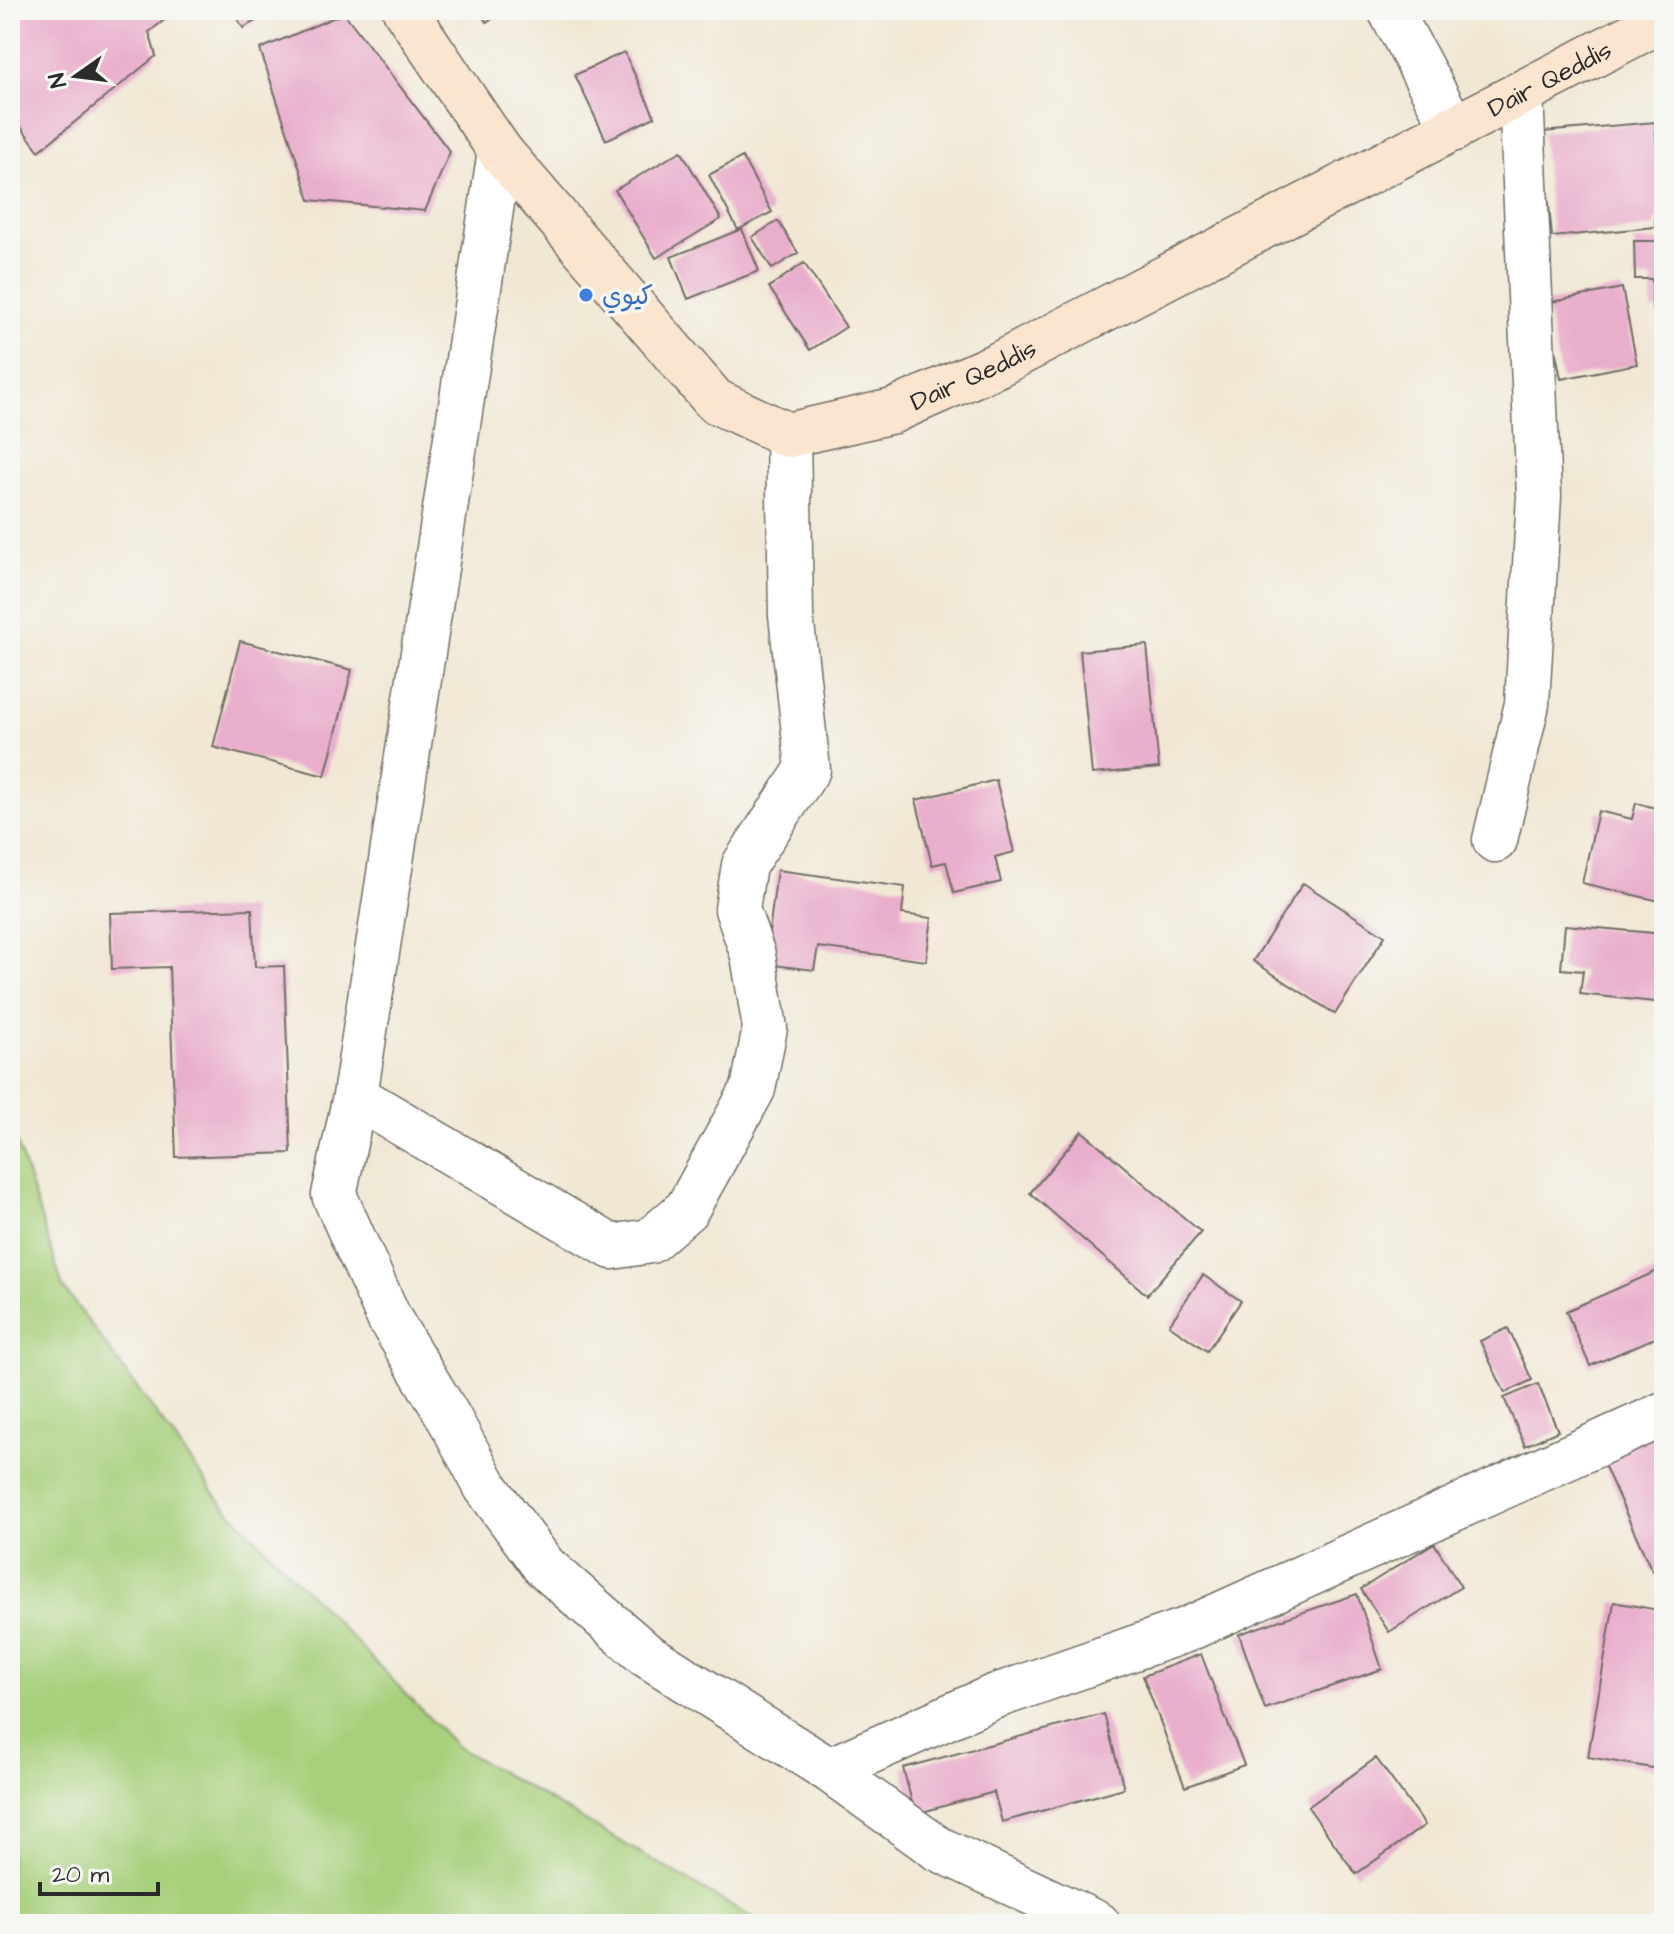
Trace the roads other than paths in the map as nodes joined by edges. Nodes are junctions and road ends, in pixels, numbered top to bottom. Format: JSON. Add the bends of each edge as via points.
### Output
{"nodes":[{"id":1,"x":405,"y":10,"type":"edge"},
{"id":2,"x":1390,"y":10,"type":"edge"},
{"id":3,"x":1664,"y":19,"type":"edge"},
{"id":4,"x":1521,"y":94,"type":"junction"},
{"id":5,"x":1454,"y":129,"type":"junction"},
{"id":6,"x":500,"y":151,"type":"junction"},
{"id":7,"x":788,"y":435,"type":"junction"},
{"id":8,"x":1495,"y":840,"type":"dead end"},
{"id":9,"x":355,"y":1096,"type":"junction"},
{"id":10,"x":1664,"y":1414,"type":"edge"},
{"id":11,"x":829,"y":1770,"type":"junction"},
{"id":12,"x":1098,"y":1924,"type":"edge"}],
"edges":[{"from":1,"to":6,"type":"main road"},
{"from":2,"to":5,"type":"street"},
{"from":3,"to":4,"type":"main road","name":"Dair Qeddis"},
{"from":4,"to":5,"type":"main road","name":"Dair Qeddis"},
{"from":4,"to":8,"type":"street","via":[[1539,496],[1527,704]]},
{"from":5,"to":7,"type":"main road","name":"Dair Qeddis","via":[[999,364],[893,411]]},
{"from":6,"to":7,"type":"main road","via":[[715,401]]},
{"from":6,"to":9,"type":"street"},
{"from":7,"to":9,"type":"street","via":[[791,615],[808,769],[744,865],[737,909],[753,955],[765,1028],[753,1089],[687,1209],[650,1241],[612,1247]]},
{"from":9,"to":11,"type":"street","via":[[334,1195],[389,1318],[486,1487],[544,1566],[645,1654]]},
{"from":10,"to":11,"type":"street","via":[[1186,1630],[993,1697]]},
{"from":11,"to":12,"type":"street","via":[[937,1848]]}]}
